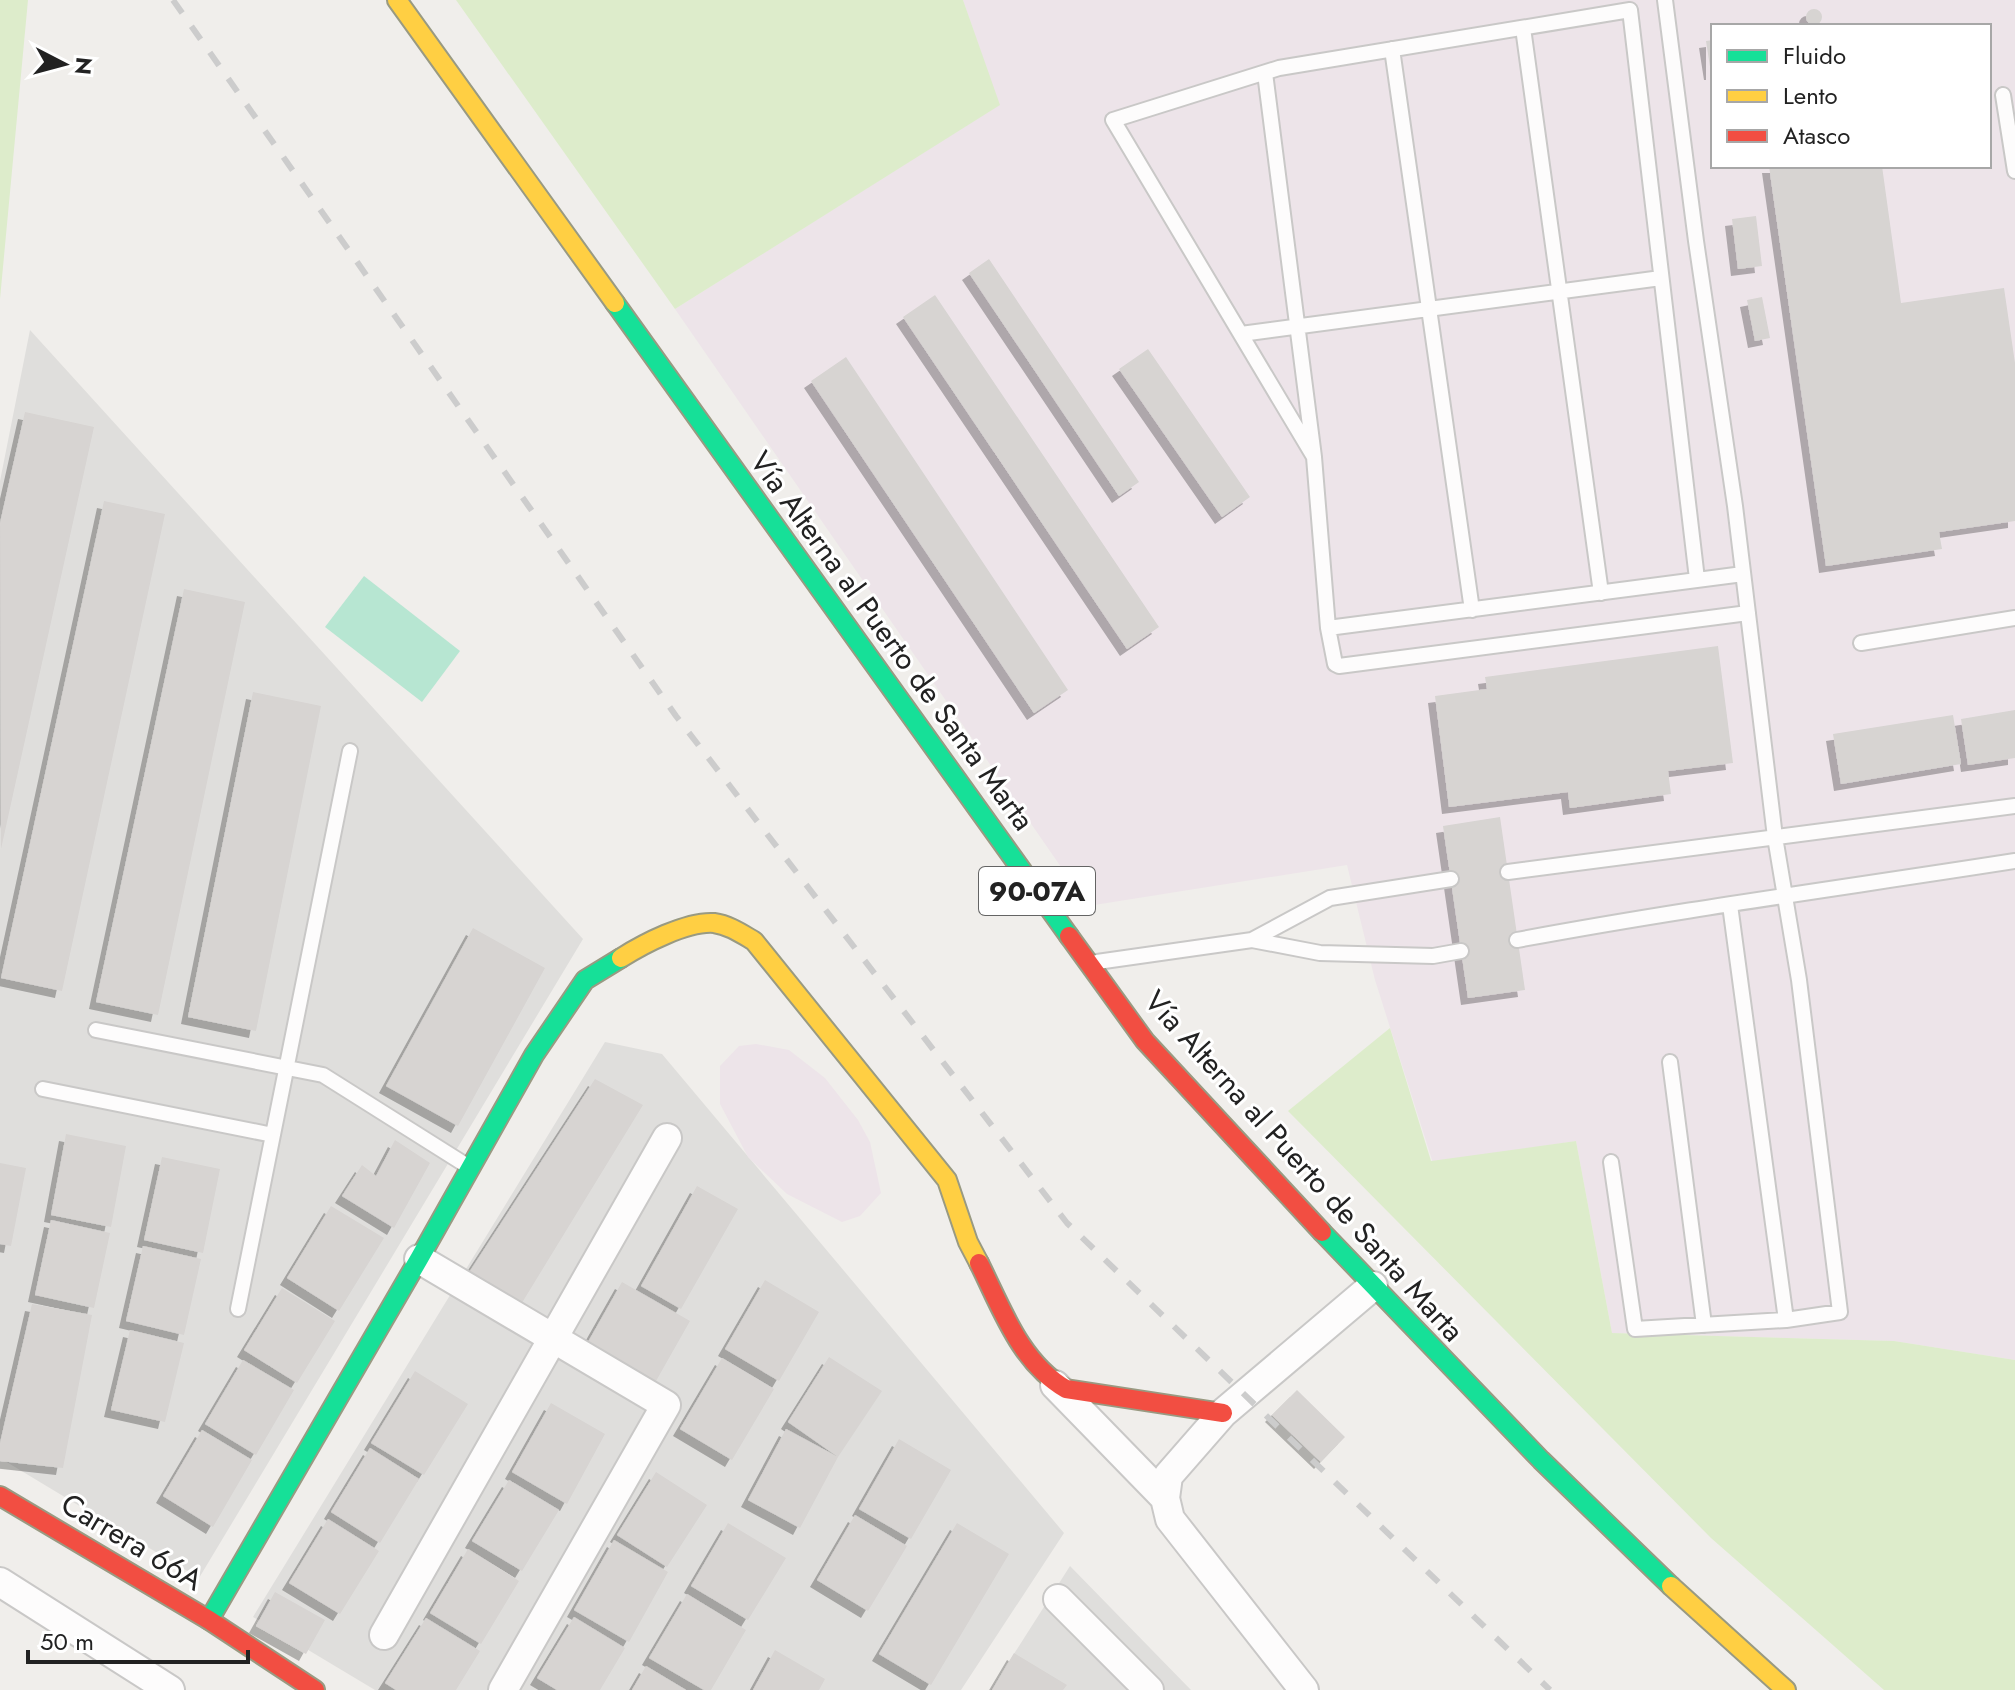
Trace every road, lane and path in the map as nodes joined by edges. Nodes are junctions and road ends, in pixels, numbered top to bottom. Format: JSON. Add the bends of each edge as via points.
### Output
{"nodes":[{"id":1,"x":397,"y":0,"type":"edge"},
{"id":2,"x":1665,"y":0,"type":"edge"},
{"id":3,"x":1523,"y":28,"type":"junction"},
{"id":4,"x":1392,"y":49,"type":"junction"},
{"id":5,"x":1265,"y":73,"type":"junction"},
{"id":6,"x":2003,"y":95,"type":"dead end"},
{"id":7,"x":2015,"y":171,"type":"edge"},
{"id":8,"x":1661,"y":278,"type":"junction"},
{"id":9,"x":1560,"y":292,"type":"junction"},
{"id":10,"x":1429,"y":311,"type":"junction"},
{"id":11,"x":1297,"y":326,"type":"junction"},
{"id":12,"x":1241,"y":334,"type":"junction"},
{"id":13,"x":1314,"y":457,"type":"junction"},
{"id":14,"x":1743,"y":574,"type":"junction"},
{"id":15,"x":1697,"y":579,"type":"junction"},
{"id":16,"x":1601,"y":593,"type":"junction"},
{"id":17,"x":1472,"y":610,"type":"junction"},
{"id":18,"x":1748,"y":613,"type":"junction"},
{"id":19,"x":2015,"y":618,"type":"edge"},
{"id":20,"x":1328,"y":628,"type":"junction"},
{"id":21,"x":1861,"y":643,"type":"dead end"},
{"id":22,"x":350,"y":751,"type":"dead end"},
{"id":23,"x":2015,"y":806,"type":"edge"},
{"id":24,"x":1775,"y":837,"type":"junction"},
{"id":25,"x":2015,"y":861,"type":"edge"},
{"id":26,"x":1508,"y":872,"type":"dead end"},
{"id":27,"x":1451,"y":879,"type":"dead end"},
{"id":28,"x":1786,"y":897,"type":"junction"},
{"id":29,"x":1730,"y":905,"type":"junction"},
{"id":30,"x":1252,"y":940,"type":"junction"},
{"id":31,"x":1517,"y":940,"type":"dead end"},
{"id":32,"x":1461,"y":951,"type":"dead end"},
{"id":33,"x":1089,"y":963,"type":"junction"},
{"id":34,"x":96,"y":1030,"type":"dead end"},
{"id":35,"x":1670,"y":1062,"type":"dead end"},
{"id":36,"x":286,"y":1068,"type":"junction"},
{"id":37,"x":43,"y":1089,"type":"dead end"},
{"id":38,"x":273,"y":1135,"type":"junction"},
{"id":39,"x":667,"y":1138,"type":"dead end"},
{"id":40,"x":1611,"y":1162,"type":"dead end"},
{"id":41,"x":470,"y":1168,"type":"junction"},
{"id":42,"x":419,"y":1259,"type":"junction"},
{"id":43,"x":1373,"y":1286,"type":"junction"},
{"id":44,"x":238,"y":1309,"type":"dead end"},
{"id":45,"x":1786,"y":1320,"type":"junction"},
{"id":46,"x":1704,"y":1325,"type":"junction"},
{"id":47,"x":552,"y":1339,"type":"junction"},
{"id":48,"x":1049,"y":1379,"type":"junction"},
{"id":49,"x":1223,"y":1413,"type":"junction"},
{"id":50,"x":0,"y":1496,"type":"edge"},
{"id":51,"x":1165,"y":1498,"type":"junction"},
{"id":52,"x":0,"y":1582,"type":"edge"},
{"id":53,"x":1058,"y":1599,"type":"dead end"},
{"id":54,"x":209,"y":1620,"type":"junction"},
{"id":55,"x":384,"y":1635,"type":"dead end"},
{"id":56,"x":170,"y":1690,"type":"edge"},
{"id":57,"x":315,"y":1690,"type":"edge"},
{"id":58,"x":503,"y":1690,"type":"edge"},
{"id":59,"x":1149,"y":1690,"type":"edge"},
{"id":60,"x":1304,"y":1690,"type":"edge"},
{"id":61,"x":1786,"y":1690,"type":"edge"}],
"edges":[{"from":1,"to":33,"type":"main road","name":"Vía Alterna al Puerto de Santa Marta","number":"90-07A"},
{"from":2,"to":14,"type":"lane"},
{"from":3,"to":4,"type":"lane"},
{"from":3,"to":8,"type":"lane","via":[[1630,10]]},
{"from":3,"to":9,"type":"lane"},
{"from":4,"to":5,"type":"lane"},
{"from":4,"to":10,"type":"lane"},
{"from":5,"to":11,"type":"lane"},
{"from":5,"to":12,"type":"lane","via":[[1113,120]]},
{"from":6,"to":7,"type":"lane"},
{"from":8,"to":9,"type":"lane"},
{"from":8,"to":15,"type":"lane"},
{"from":9,"to":10,"type":"lane"},
{"from":9,"to":16,"type":"lane"},
{"from":10,"to":11,"type":"lane"},
{"from":10,"to":17,"type":"lane"},
{"from":11,"to":12,"type":"lane"},
{"from":11,"to":13,"type":"lane"},
{"from":12,"to":13,"type":"lane"},
{"from":13,"to":20,"type":"lane"},
{"from":14,"to":15,"type":"lane"},
{"from":14,"to":18,"type":"lane"},
{"from":15,"to":16,"type":"lane"},
{"from":16,"to":17,"type":"lane"},
{"from":17,"to":20,"type":"lane"},
{"from":18,"to":20,"type":"lane","via":[[1339,666],[1333,662]]},
{"from":18,"to":24,"type":"lane"},
{"from":19,"to":21,"type":"lane"},
{"from":22,"to":36,"type":"lane"},
{"from":23,"to":24,"type":"lane"},
{"from":24,"to":26,"type":"lane"},
{"from":24,"to":28,"type":"lane"},
{"from":25,"to":28,"type":"lane"},
{"from":27,"to":30,"type":"lane","via":[[1330,898]]},
{"from":28,"to":29,"type":"lane"},
{"from":28,"to":45,"type":"lane","via":[[1840,1312]]},
{"from":29,"to":31,"type":"lane"},
{"from":29,"to":45,"type":"lane"},
{"from":30,"to":32,"type":"lane","via":[[1320,953],[1433,956]]},
{"from":30,"to":33,"type":"lane"},
{"from":33,"to":43,"type":"main road","name":"Vía Alterna al Puerto de Santa Marta","number":"90-07A","via":[[1145,1041]]},
{"from":34,"to":36,"type":"lane"},
{"from":35,"to":46,"type":"lane"},
{"from":36,"to":38,"type":"lane"},
{"from":36,"to":41,"type":"lane","via":[[323,1075]]},
{"from":37,"to":38,"type":"lane"},
{"from":38,"to":44,"type":"lane"},
{"from":39,"to":47,"type":"street"},
{"from":40,"to":46,"type":"lane","via":[[1635,1329]]},
{"from":41,"to":42,"type":"main road"},
{"from":41,"to":48,"type":"main road","via":[[534,1055],[585,980],[636,948],[681,929],[713,923],[736,930],[754,941],[947,1180],[975,1256],[1025,1353]]},
{"from":42,"to":47,"type":"street"},
{"from":42,"to":54,"type":"main road"},
{"from":43,"to":49,"type":"street"},
{"from":43,"to":61,"type":"main road","name":"Vía Alterna al Puerto de Santa Marta","number":"90-07A","via":[[1562,1481]]},
{"from":45,"to":46,"type":"lane"},
{"from":47,"to":55,"type":"street"},
{"from":47,"to":58,"type":"street","via":[[666,1405]]},
{"from":48,"to":49,"type":"main road","via":[[1066,1389]]},
{"from":48,"to":51,"type":"street"},
{"from":49,"to":51,"type":"street","via":[[1168,1476]]},
{"from":50,"to":54,"type":"main road","name":"Carrera 66A"},
{"from":51,"to":60,"type":"street","via":[[1170,1519]]},
{"from":52,"to":56,"type":"street"},
{"from":53,"to":59,"type":"street"},
{"from":54,"to":57,"type":"main road","name":"Carrera 66A"}]}
